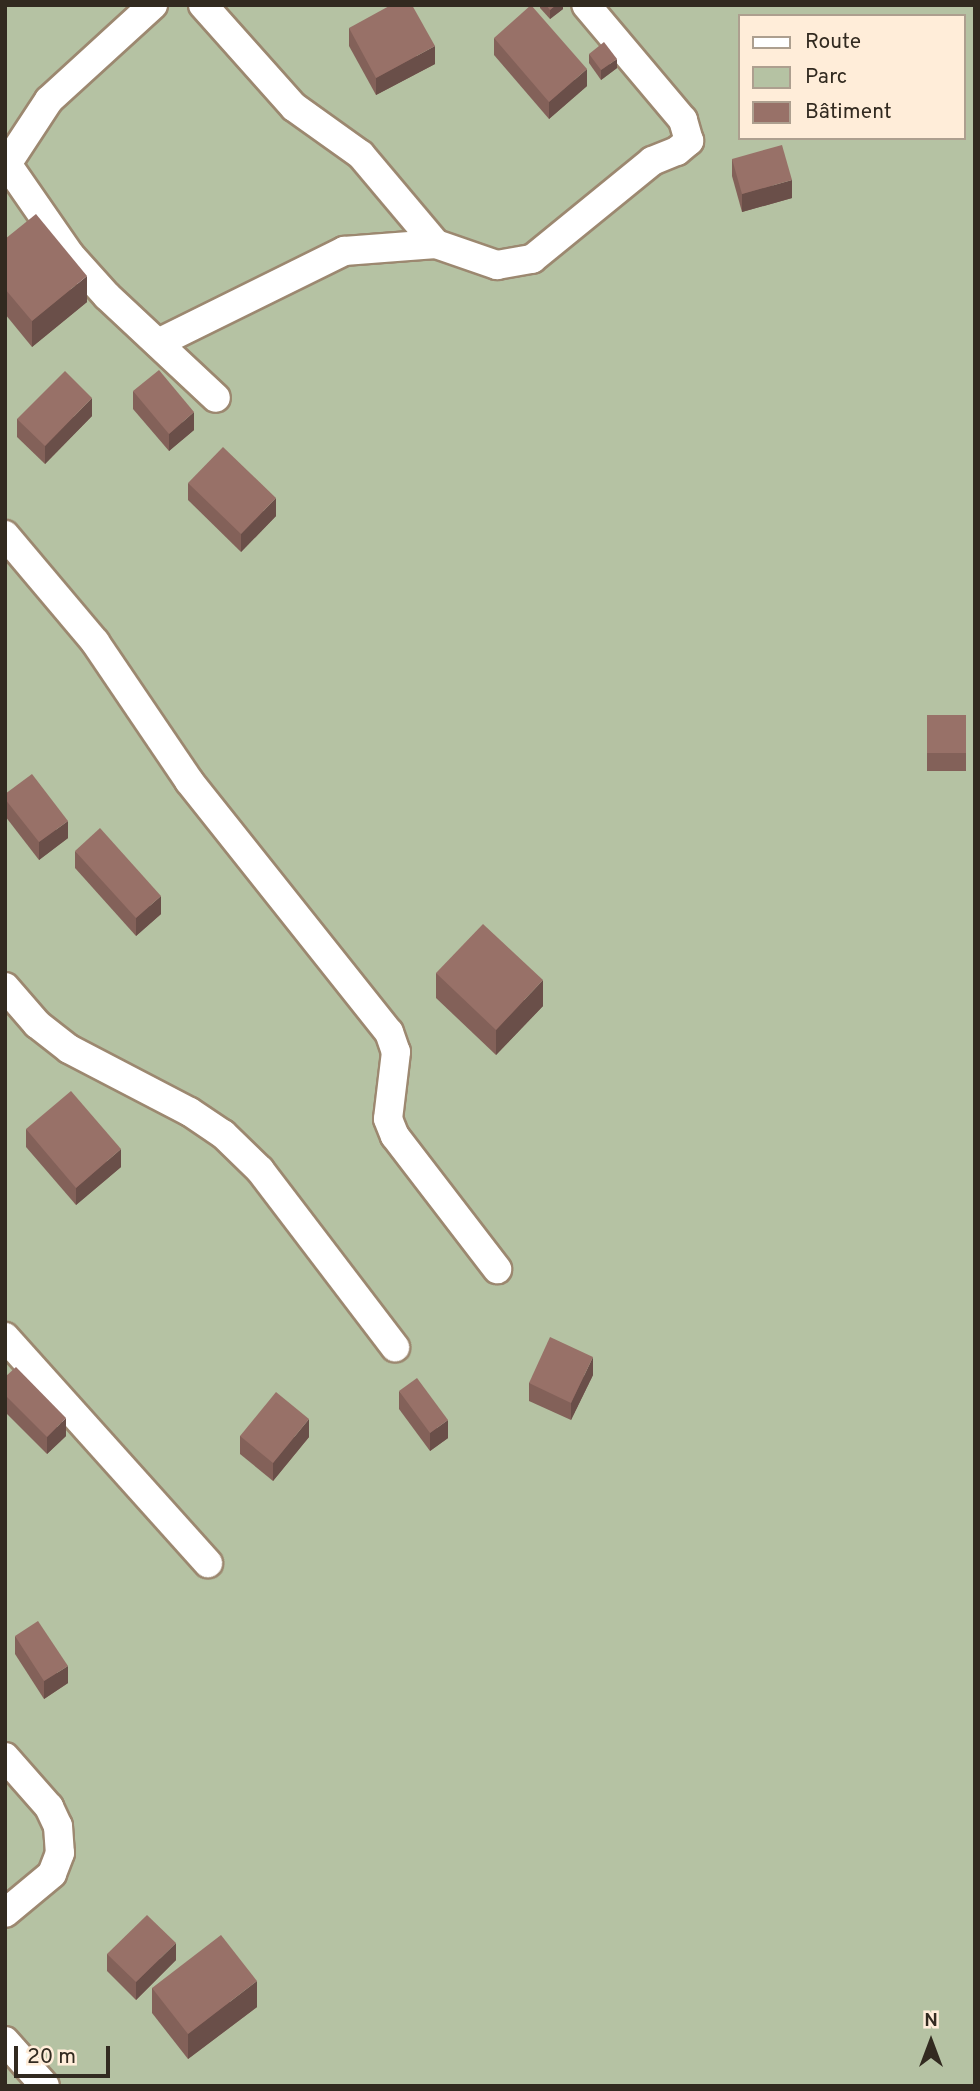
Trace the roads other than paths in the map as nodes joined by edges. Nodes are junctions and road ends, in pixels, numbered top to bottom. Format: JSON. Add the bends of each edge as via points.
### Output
{"nodes":[{"id":1,"x":153,"y":5,"type":"edge"},
{"id":2,"x":203,"y":5,"type":"edge"},
{"id":3,"x":598,"y":10,"type":"edge"},
{"id":4,"x":6,"y":164,"type":"edge"},
{"id":5,"x":436,"y":244,"type":"junction"},
{"id":6,"x":158,"y":343,"type":"junction"},
{"id":7,"x":216,"y":398,"type":"dead end"},
{"id":8,"x":5,"y":535,"type":"edge"},
{"id":9,"x":5,"y":987,"type":"edge"},
{"id":10,"x":497,"y":1269,"type":"dead end"},
{"id":11,"x":5,"y":1337,"type":"edge"},
{"id":12,"x":395,"y":1348,"type":"dead end"},
{"id":13,"x":208,"y":1563,"type":"dead end"},
{"id":14,"x":5,"y":1757,"type":"edge"},
{"id":15,"x":5,"y":1913,"type":"edge"},
{"id":16,"x":5,"y":2041,"type":"edge"},
{"id":17,"x":45,"y":2086,"type":"edge"}],
"edges":[{"from":1,"to":4,"type":"street","via":[[49,100]]},
{"from":2,"to":5,"type":"street","via":[[295,107],[361,155]]},
{"from":3,"to":5,"type":"street","via":[[683,120],[689,141],[652,161],[532,259],[497,265]]},
{"from":4,"to":6,"type":"street","via":[[70,255]]},
{"from":5,"to":6,"type":"street","via":[[344,251]]},
{"from":6,"to":7,"type":"street"},
{"from":8,"to":10,"type":"street","via":[[95,642],[189,781],[389,1032],[396,1052],[388,1119],[395,1136]]},
{"from":9,"to":12,"type":"street","via":[[37,1024],[69,1049],[223,1134],[260,1170]]},
{"from":11,"to":13,"type":"street"},
{"from":14,"to":15,"type":"street","via":[[49,1807],[58,1826],[60,1853],[52,1874]]},
{"from":16,"to":17,"type":"street"}]}
